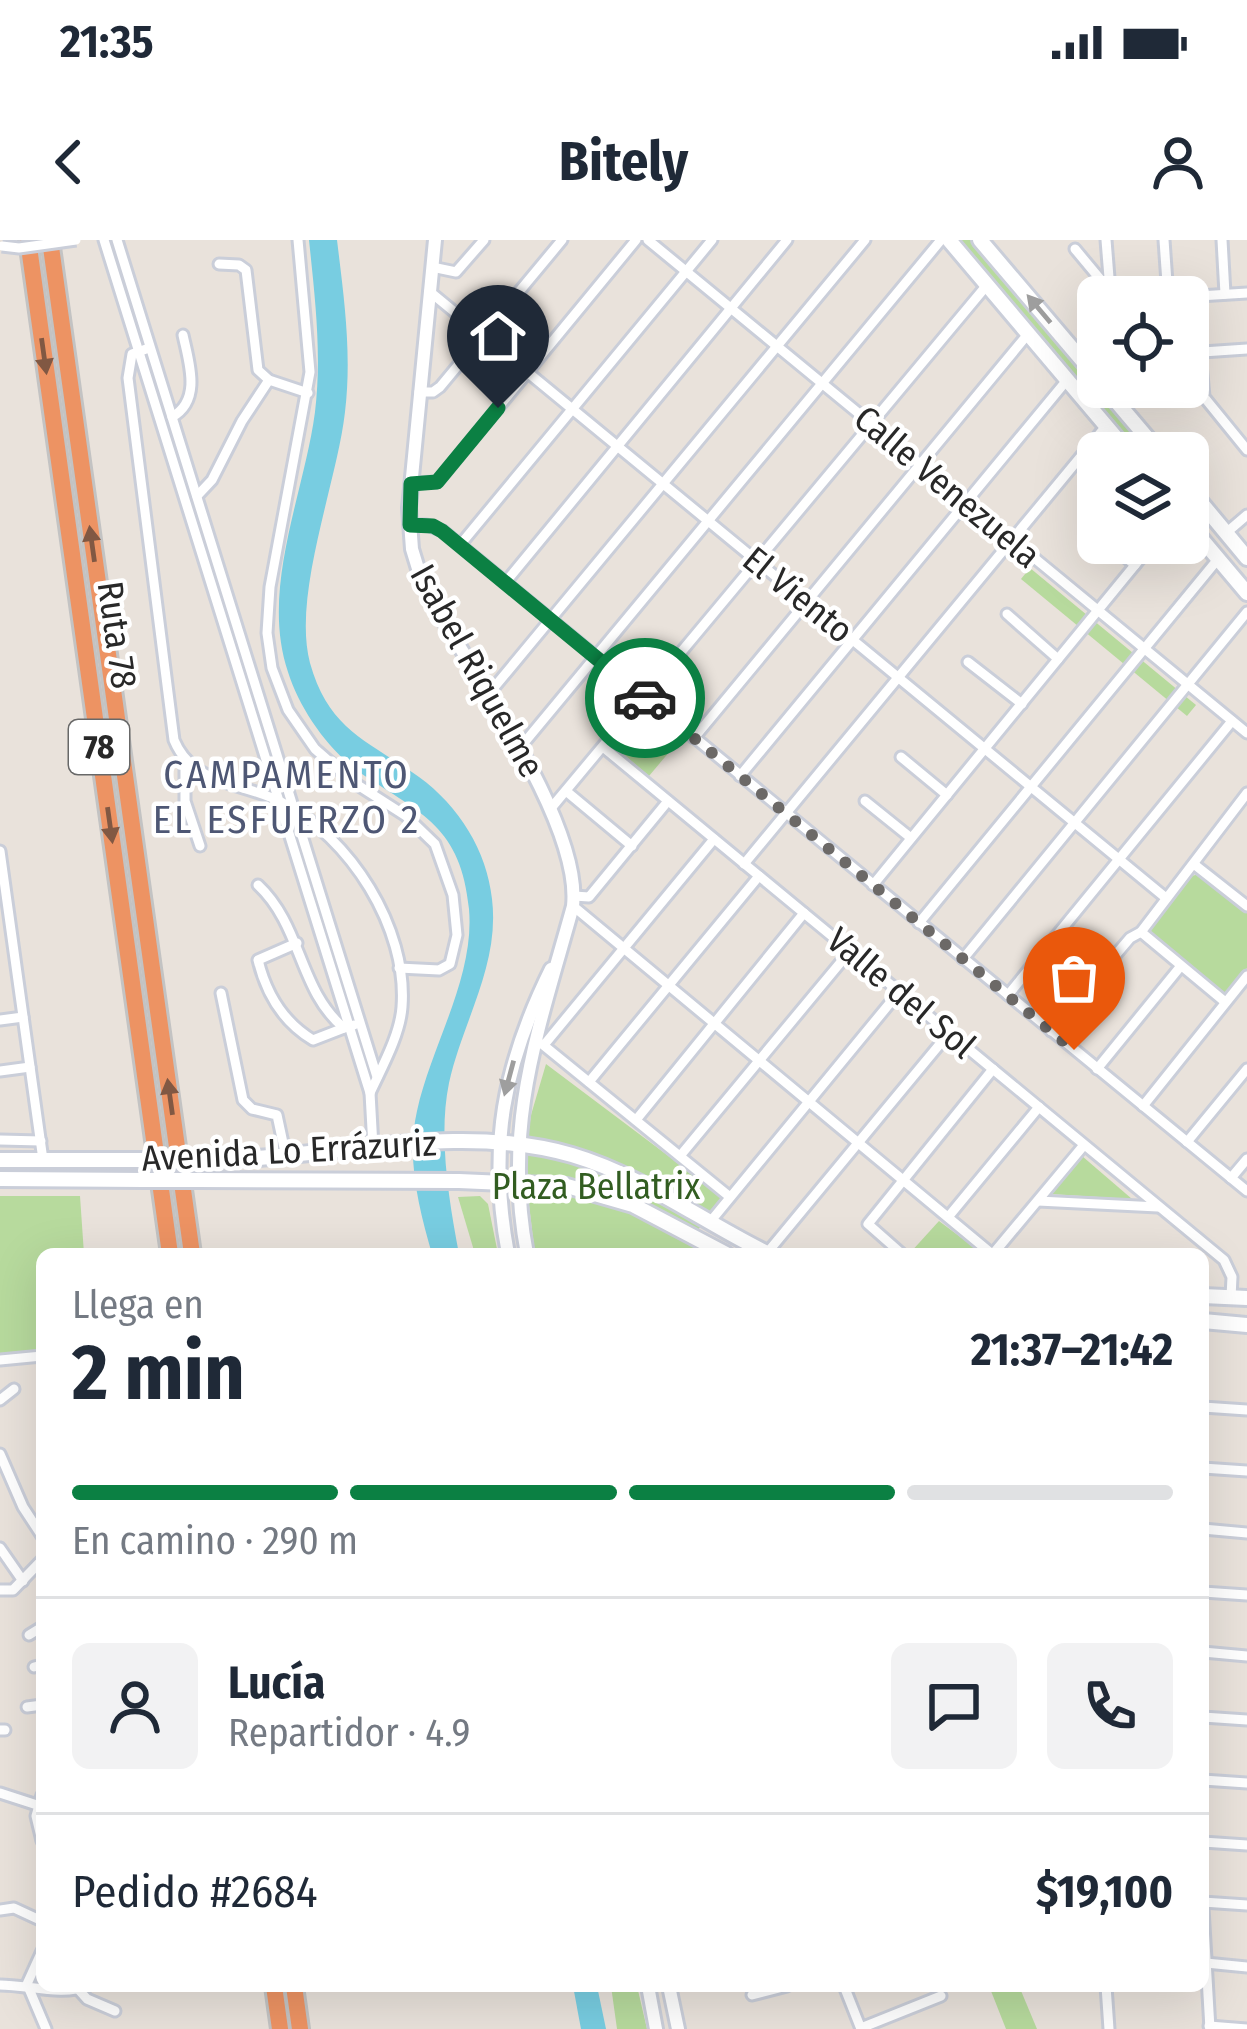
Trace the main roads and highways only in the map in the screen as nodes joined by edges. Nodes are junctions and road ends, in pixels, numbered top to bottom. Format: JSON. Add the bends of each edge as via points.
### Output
{"nodes":[{"id":1,"x":28,"y":240,"type":"edge"},
{"id":2,"x":50,"y":240,"type":"edge"},
{"id":3,"x":945,"y":240,"type":"edge"},
{"id":4,"x":980,"y":240,"type":"edge"},
{"id":5,"x":1077,"y":346,"type":"edge"},
{"id":6,"x":1122,"y":408,"type":"edge"},
{"id":7,"x":1111,"y":432,"type":"edge"},
{"id":8,"x":1142,"y":432,"type":"edge"},
{"id":9,"x":1209,"y":512,"type":"edge"},
{"id":10,"x":1209,"y":548,"type":"edge"},
{"id":11,"x":1247,"y":558,"type":"edge"},
{"id":12,"x":1247,"y":593,"type":"edge"},
{"id":13,"x":0,"y":1160,"type":"edge"},
{"id":14,"x":0,"y":1179,"type":"edge"},
{"id":15,"x":169,"y":1248,"type":"edge"},
{"id":16,"x":191,"y":1248,"type":"edge"},
{"id":17,"x":714,"y":1248,"type":"edge"},
{"id":18,"x":757,"y":1248,"type":"edge"},
{"id":19,"x":1209,"y":1296,"type":"edge"},
{"id":20,"x":1239,"y":1298,"type":"edge"},
{"id":21,"x":1209,"y":1322,"type":"edge"},
{"id":22,"x":1247,"y":1324,"type":"edge"},
{"id":23,"x":275,"y":1992,"type":"edge"},
{"id":24,"x":295,"y":1992,"type":"edge"},
{"id":25,"x":280,"y":2029,"type":"edge"},
{"id":26,"x":300,"y":2029,"type":"edge"}],
"edges":[{"from":1,"to":15,"type":"highway","name":"Ruta 78","number":"78","one_way":true},
{"from":16,"to":2,"type":"highway","name":"Ruta 78","number":"78","one_way":true},
{"from":3,"to":7,"type":"main road"},
{"from":5,"to":4,"type":"main road","one_way":true},
{"from":6,"to":8,"type":"main road"},
{"from":9,"to":11,"type":"main road"},
{"from":10,"to":12,"type":"main road"},
{"from":13,"to":18,"type":"main road","name":"Avenida Lo Errázuriz","bridge":true,"via":[[196,1160],[518,1144],[610,1169]]},
{"from":14,"to":17,"type":"main road","name":"Avenida Lo Errázuriz","bridge":true,"via":[[567,1186],[620,1199]]},
{"from":19,"to":20,"type":"main road"},
{"from":21,"to":22,"type":"main road"},
{"from":23,"to":25,"type":"highway"},
{"from":24,"to":26,"type":"highway"}]}
